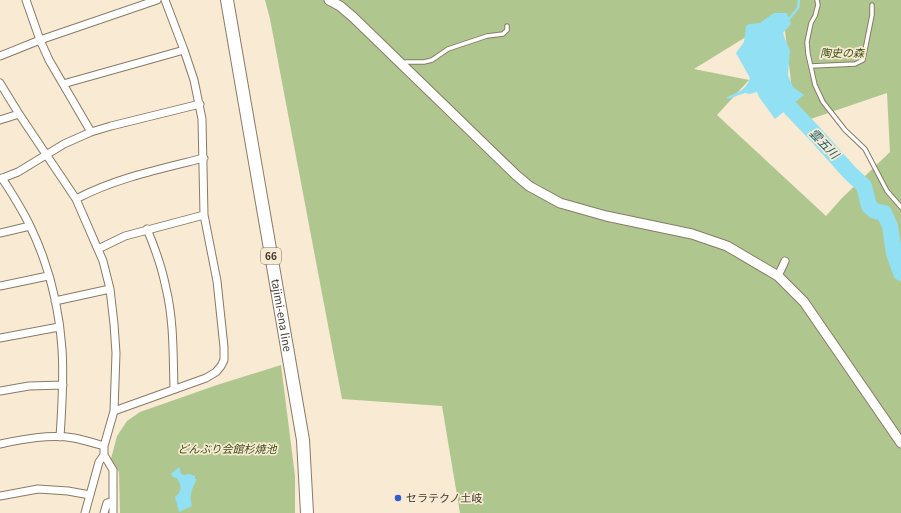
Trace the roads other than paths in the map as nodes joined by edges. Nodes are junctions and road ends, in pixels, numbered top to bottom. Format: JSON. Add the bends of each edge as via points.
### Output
{"nodes":[{"id":1,"x":26,"y":0,"type":"edge"},
{"id":2,"x":157,"y":0,"type":"edge"},
{"id":3,"x":165,"y":0,"type":"edge"},
{"id":4,"x":227,"y":0,"type":"edge"},
{"id":5,"x":329,"y":0,"type":"edge"},
{"id":6,"x":817,"y":0,"type":"edge"},
{"id":7,"x":872,"y":5,"type":"dead end"},
{"id":8,"x":507,"y":26,"type":"dead end"},
{"id":9,"x":40,"y":40,"type":"junction"},
{"id":10,"x":184,"y":50,"type":"junction"},
{"id":11,"x":0,"y":56,"type":"edge"},
{"id":12,"x":401,"y":64,"type":"junction"},
{"id":13,"x":811,"y":66,"type":"junction"},
{"id":14,"x":0,"y":83,"type":"edge"},
{"id":15,"x":63,"y":84,"type":"junction"},
{"id":16,"x":200,"y":104,"type":"junction"},
{"id":17,"x":19,"y":114,"type":"junction"},
{"id":18,"x":0,"y":120,"type":"edge"},
{"id":19,"x":91,"y":132,"type":"junction"},
{"id":20,"x":46,"y":154,"type":"junction"},
{"id":21,"x":204,"y":158,"type":"junction"},
{"id":22,"x":1,"y":179,"type":"edge"},
{"id":23,"x":76,"y":199,"type":"junction"},
{"id":24,"x":901,"y":207,"type":"edge"},
{"id":25,"x":204,"y":215,"type":"junction"},
{"id":26,"x":30,"y":226,"type":"junction"},
{"id":27,"x":147,"y":229,"type":"junction"},
{"id":28,"x":0,"y":233,"type":"edge"},
{"id":29,"x":98,"y":249,"type":"junction"},
{"id":30,"x":785,"y":261,"type":"dead end"},
{"id":31,"x":48,"y":276,"type":"junction"},
{"id":32,"x":778,"y":276,"type":"junction"},
{"id":33,"x":0,"y":286,"type":"edge"},
{"id":34,"x":110,"y":289,"type":"junction"},
{"id":35,"x":55,"y":301,"type":"junction"},
{"id":36,"x":59,"y":327,"type":"junction"},
{"id":37,"x":0,"y":338,"type":"edge"},
{"id":38,"x":63,"y":385,"type":"junction"},
{"id":39,"x":174,"y":390,"type":"junction"},
{"id":40,"x":0,"y":391,"type":"edge"},
{"id":41,"x":114,"y":411,"type":"junction"},
{"id":42,"x":60,"y":437,"type":"junction"},
{"id":43,"x":901,"y":443,"type":"edge"},
{"id":44,"x":0,"y":444,"type":"edge"},
{"id":45,"x":104,"y":446,"type":"junction"},
{"id":46,"x":104,"y":455,"type":"junction"},
{"id":47,"x":90,"y":495,"type":"junction"},
{"id":48,"x":0,"y":496,"type":"edge"},
{"id":49,"x":113,"y":502,"type":"junction"},
{"id":50,"x":84,"y":513,"type":"edge"},
{"id":51,"x":104,"y":513,"type":"edge"},
{"id":52,"x":113,"y":513,"type":"edge"},
{"id":53,"x":307,"y":513,"type":"edge"}],
"edges":[{"from":1,"to":9,"type":"street"},
{"from":2,"to":9,"type":"street"},
{"from":3,"to":10,"type":"street"},
{"from":4,"to":53,"type":"main road","name":"tajimi-ena line","number":"66","via":[[302,440]]},
{"from":5,"to":12,"type":"street","via":[[353,17]]},
{"from":6,"to":13,"type":"lane","via":[[818,5],[807,42]]},
{"from":7,"to":13,"type":"lane","via":[[864,60],[855,64]]},
{"from":8,"to":12,"type":"lane","via":[[503,34],[487,36],[448,49],[432,60]]},
{"from":9,"to":11,"type":"street"},
{"from":9,"to":15,"type":"street"},
{"from":10,"to":15,"type":"street"},
{"from":10,"to":16,"type":"street"},
{"from":12,"to":32,"type":"street","via":[[516,175],[542,195],[606,216],[692,234],[727,246]]},
{"from":13,"to":24,"type":"lane","via":[[815,85],[823,102],[845,130],[865,149],[887,191]]},
{"from":14,"to":17,"type":"street"},
{"from":15,"to":19,"type":"street"},
{"from":16,"to":19,"type":"street"},
{"from":16,"to":21,"type":"street"},
{"from":17,"to":18,"type":"street"},
{"from":17,"to":20,"type":"street"},
{"from":19,"to":20,"type":"street"},
{"from":20,"to":22,"type":"street","via":[[18,172]]},
{"from":20,"to":23,"type":"street"},
{"from":21,"to":23,"type":"street","via":[[134,175],[94,189]]},
{"from":21,"to":25,"type":"street"},
{"from":22,"to":26,"type":"street"},
{"from":23,"to":29,"type":"street"},
{"from":25,"to":27,"type":"street"},
{"from":25,"to":39,"type":"street","via":[[217,281],[224,360],[212,375]]},
{"from":26,"to":28,"type":"street"},
{"from":26,"to":31,"type":"street","via":[[41,250]]},
{"from":27,"to":29,"type":"street"},
{"from":27,"to":39,"type":"street","via":[[168,295]]},
{"from":29,"to":34,"type":"street"},
{"from":30,"to":32,"type":"street"},
{"from":31,"to":33,"type":"street"},
{"from":31,"to":35,"type":"street"},
{"from":32,"to":43,"type":"street","via":[[804,302]]},
{"from":34,"to":35,"type":"street"},
{"from":34,"to":41,"type":"street","via":[[116,353]]},
{"from":35,"to":36,"type":"street"},
{"from":36,"to":37,"type":"street"},
{"from":36,"to":38,"type":"street"},
{"from":38,"to":40,"type":"street","via":[[29,386]]},
{"from":38,"to":42,"type":"street"},
{"from":39,"to":41,"type":"street"},
{"from":41,"to":45,"type":"street"},
{"from":42,"to":44,"type":"street","via":[[27,438]]},
{"from":42,"to":45,"type":"street"},
{"from":45,"to":46,"type":"street"},
{"from":46,"to":47,"type":"street","via":[[99,462]]},
{"from":46,"to":49,"type":"street","via":[[113,470]]},
{"from":47,"to":48,"type":"street","via":[[38,489]]},
{"from":47,"to":50,"type":"street"},
{"from":49,"to":51,"type":"street","via":[[107,503]]},
{"from":49,"to":52,"type":"street"}]}
